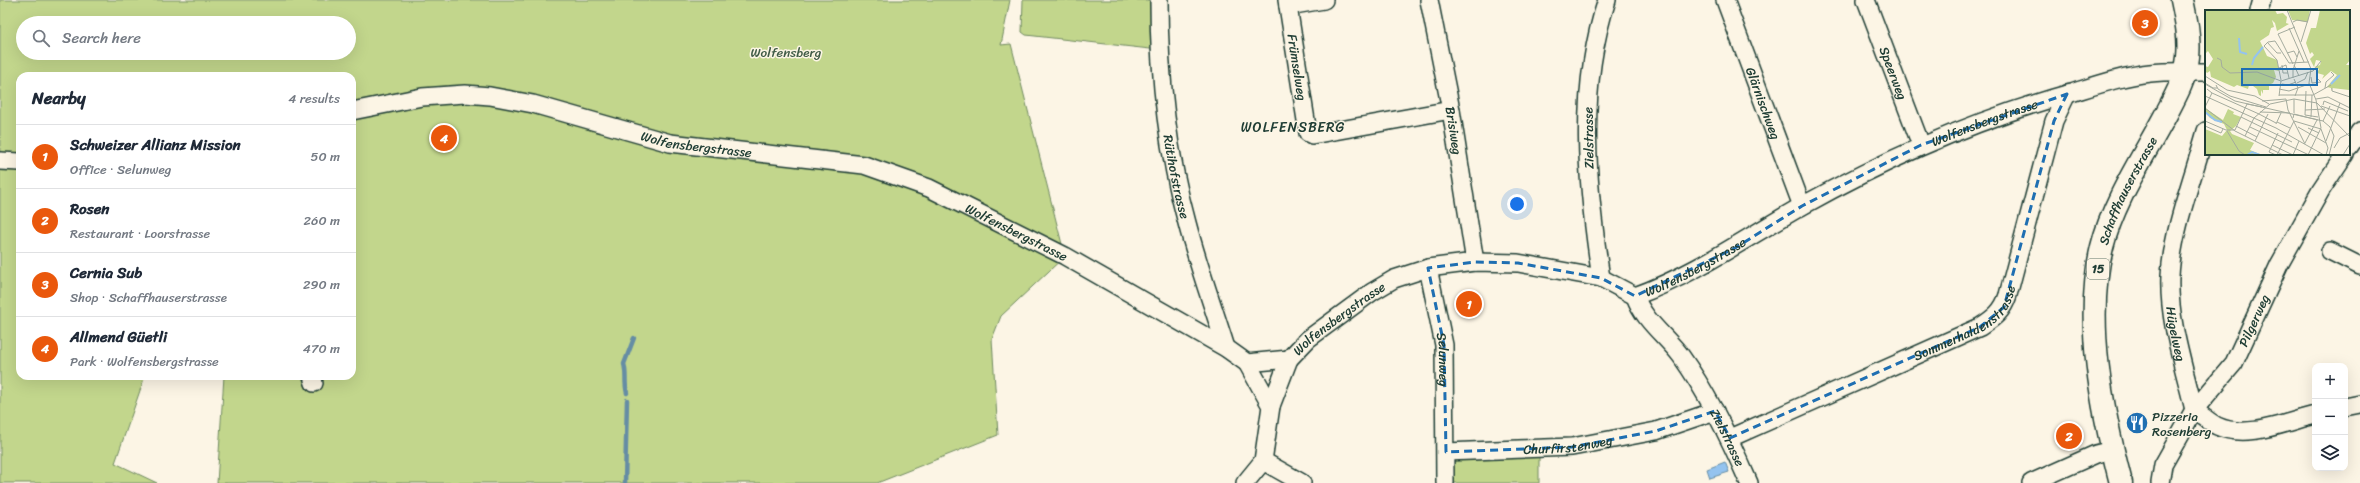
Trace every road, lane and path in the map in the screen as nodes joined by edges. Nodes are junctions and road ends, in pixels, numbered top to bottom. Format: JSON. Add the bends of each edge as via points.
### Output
{"nodes":[{"id":1,"x":1159,"y":0,"type":"edge"},
{"id":2,"x":1324,"y":0,"type":"edge"},
{"id":3,"x":1429,"y":0,"type":"edge"},
{"id":4,"x":1607,"y":0,"type":"edge"},
{"id":5,"x":1725,"y":0,"type":"edge"},
{"id":6,"x":1866,"y":0,"type":"edge"},
{"id":7,"x":2182,"y":0,"type":"edge"},
{"id":8,"x":2262,"y":0,"type":"edge"},
{"id":9,"x":1288,"y":3,"type":"edge"},
{"id":10,"x":2259,"y":10,"type":"edge"},
{"id":11,"x":2196,"y":72,"type":"edge"},
{"id":12,"x":2067,"y":94,"type":"junction"},
{"id":13,"x":356,"y":110,"type":"edge"},
{"id":14,"x":1451,"y":110,"type":"junction"},
{"id":15,"x":2360,"y":131,"type":"edge"},
{"id":16,"x":2205,"y":134,"type":"edge"},
{"id":17,"x":1921,"y":145,"type":"junction"},
{"id":18,"x":2350,"y":146,"type":"edge"},
{"id":19,"x":2344,"y":155,"type":"edge"},
{"id":20,"x":0,"y":161,"type":"edge"},
{"id":21,"x":16,"y":162,"type":"edge"},
{"id":22,"x":1802,"y":206,"type":"junction"},
{"id":23,"x":2330,"y":251,"type":"dead end"},
{"id":24,"x":1475,"y":262,"type":"junction"},
{"id":25,"x":2360,"y":266,"type":"edge"},
{"id":26,"x":1428,"y":268,"type":"junction"},
{"id":27,"x":1601,"y":278,"type":"junction"},
{"id":28,"x":1635,"y":296,"type":"junction"},
{"id":29,"x":1226,"y":348,"type":"junction"},
{"id":30,"x":1289,"y":359,"type":"junction"},
{"id":31,"x":1247,"y":363,"type":"junction"},
{"id":32,"x":2360,"y":404,"type":"edge"},
{"id":33,"x":1271,"y":406,"type":"junction"},
{"id":34,"x":2348,"y":406,"type":"edge"},
{"id":35,"x":1715,"y":410,"type":"junction"},
{"id":36,"x":2194,"y":410,"type":"junction"},
{"id":37,"x":2312,"y":416,"type":"edge"},
{"id":38,"x":1730,"y":438,"type":"junction"},
{"id":39,"x":2112,"y":450,"type":"junction"},
{"id":40,"x":1446,"y":452,"type":"junction"},
{"id":41,"x":1263,"y":461,"type":"junction"},
{"id":42,"x":1245,"y":483,"type":"edge"},
{"id":43,"x":1302,"y":483,"type":"edge"},
{"id":44,"x":1445,"y":483,"type":"edge"},
{"id":45,"x":1749,"y":483,"type":"edge"},
{"id":46,"x":2031,"y":483,"type":"edge"},
{"id":47,"x":2121,"y":483,"type":"edge"},
{"id":48,"x":2160,"y":483,"type":"edge"}],
"edges":[{"from":1,"to":29,"type":"street","name":"Rütihofstrasse","via":[[1159,50],[1175,174],[1187,224]]},
{"from":2,"to":9,"type":"street"},
{"from":3,"to":14,"type":"street","name":"Brisiweg"},
{"from":4,"to":27,"type":"street","name":"Zielstrasse","via":[[1592,57],[1587,116],[1589,178]]},
{"from":5,"to":22,"type":"street","name":"Glärnischweg"},
{"from":6,"to":17,"type":"street","name":"Speerweg"},
{"from":7,"to":11,"type":"main road","name":"Schaffhauserstrasse","number":"15","via":[[2187,20],[2188,43]]},
{"from":8,"to":10,"type":"street"},
{"from":9,"to":14,"type":"street","name":"Frümselweg","via":[[1308,133],[1312,135]]},
{"from":11,"to":12,"type":"street","name":"Wolfensbergstrasse","via":[[2149,73]]},
{"from":11,"to":39,"type":"main road","name":"Schaffhauserstrasse","number":"15","via":[[2176,96],[2119,205],[2103,246],[2098,267],[2095,293],[2097,346]]},
{"from":12,"to":17,"type":"street","name":"Wolfensbergstrasse","via":[[2002,114]]},
{"from":12,"to":38,"type":"street","name":"Sommerhaldenstrasse","via":[[2054,121],[2008,295],[2004,307],[1994,318],[1980,327]]},
{"from":13,"to":29,"type":"street","name":"Wolfensbergstrasse","via":[[422,97],[465,94],[490,96],[533,104],[670,143],[864,165],[929,188],[1058,252]]},
{"from":14,"to":24,"type":"street","name":"Brisiweg"},
{"from":15,"to":18,"type":"street"},
{"from":16,"to":36,"type":"street","name":"Hügelweg","via":[[2180,222],[2170,276],[2174,317]]},
{"from":17,"to":22,"type":"street","name":"Wolfensbergstrasse"},
{"from":19,"to":36,"type":"street","name":"Pilgerweg","via":[[2321,190],[2279,265],[2234,362]]},
{"from":20,"to":21,"type":"street"},
{"from":22,"to":28,"type":"street","name":"Wolfensbergstrasse","via":[[1735,248]]},
{"from":23,"to":25,"type":"street"},
{"from":24,"to":26,"type":"street","name":"Wolfensbergstrasse"},
{"from":24,"to":27,"type":"street","name":"Wolfensbergstrasse","via":[[1518,263]]},
{"from":26,"to":30,"type":"street","name":"Wolfensbergstrasse","via":[[1394,279],[1372,292],[1314,334]]},
{"from":26,"to":40,"type":"street","name":"Selunweg","via":[[1444,345]]},
{"from":27,"to":28,"type":"street","name":"Wolfensbergstrasse"},
{"from":28,"to":35,"type":"street","name":"Zielstrasse","via":[[1640,310],[1680,356]]},
{"from":29,"to":31,"type":"street","name":"Wolfensbergstrasse"},
{"from":30,"to":31,"type":"street","name":"Wolfensbergstrasse"},
{"from":30,"to":33,"type":"street"},
{"from":31,"to":33,"type":"street"},
{"from":32,"to":34,"type":"street"},
{"from":33,"to":41,"type":"street"},
{"from":35,"to":38,"type":"street","name":"Zielstrasse"},
{"from":35,"to":40,"type":"street","name":"Churfirstenweg","via":[[1656,431],[1572,447]]},
{"from":36,"to":37,"type":"street","via":[[2218,426],[2236,431],[2258,430]]},
{"from":36,"to":48,"type":"street","name":"Pilgerweg","via":[[2163,465]]},
{"from":38,"to":45,"type":"street","name":"Zielstrasse"},
{"from":39,"to":46,"type":"street","via":[[2096,454]]},
{"from":39,"to":47,"type":"main road","name":"Schaffhauserstrasse","number":"15"},
{"from":40,"to":44,"type":"street"},
{"from":41,"to":42,"type":"street"},
{"from":41,"to":43,"type":"street"}]}
